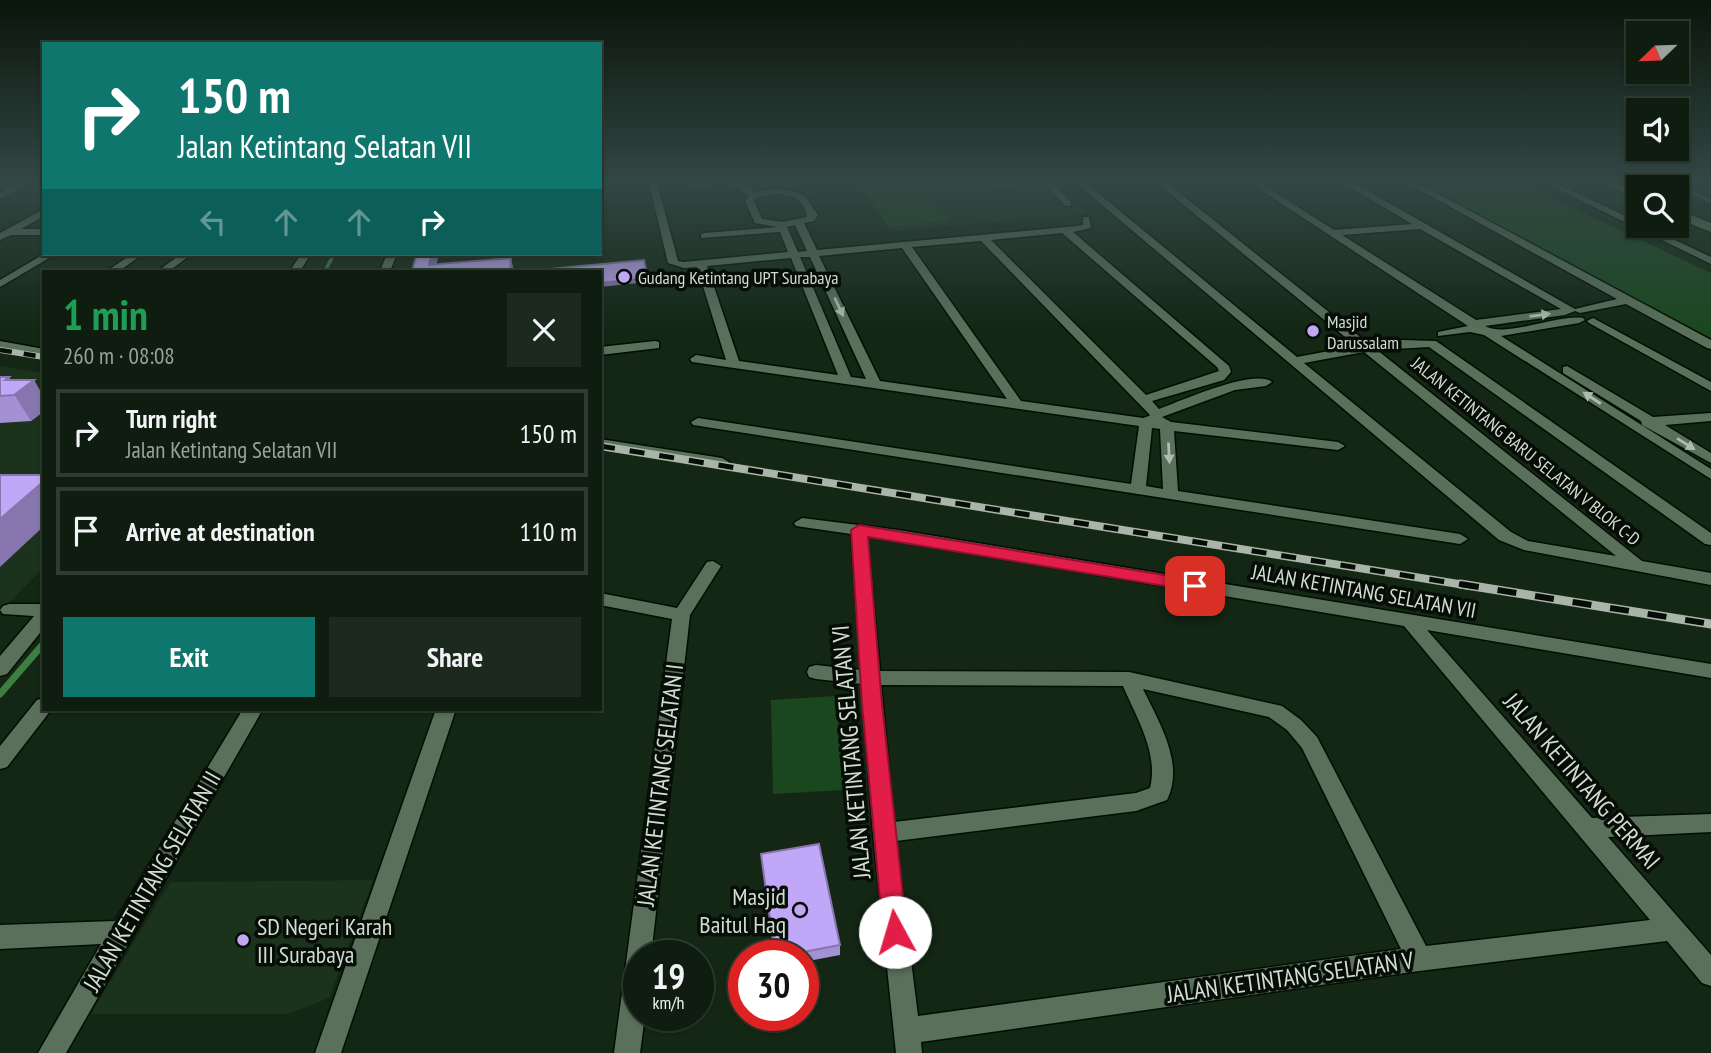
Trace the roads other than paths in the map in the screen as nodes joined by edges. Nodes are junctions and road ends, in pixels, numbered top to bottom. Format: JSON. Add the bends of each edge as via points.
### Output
{"nodes":[{"id":1,"x":41,"y":232,"type":"edge"},
{"id":2,"x":665,"y":232,"type":"edge"},
{"id":3,"x":738,"y":232,"type":"edge"},
{"id":4,"x":785,"y":232,"type":"edge"},
{"id":5,"x":803,"y":232,"type":"edge"},
{"id":6,"x":1043,"y":232,"type":"edge"},
{"id":7,"x":1067,"y":232,"type":"edge"},
{"id":8,"x":1139,"y":232,"type":"edge"},
{"id":9,"x":1222,"y":232,"type":"edge"},
{"id":10,"x":1357,"y":232,"type":"edge"},
{"id":11,"x":1431,"y":232,"type":"edge"},
{"id":12,"x":1502,"y":232,"type":"edge"},
{"id":13,"x":1651,"y":232,"type":"edge"},
{"id":14,"x":1334,"y":233,"type":"joint"},
{"id":15,"x":1348,"y":233,"type":"junction"},
{"id":16,"x":3,"y":234,"type":"edge"},
{"id":17,"x":704,"y":236,"type":"dead end"},
{"id":18,"x":984,"y":238,"type":"junction"},
{"id":19,"x":905,"y":245,"type":"junction"},
{"id":20,"x":813,"y":254,"type":"junction"},
{"id":21,"x":48,"y":256,"type":"edge"},
{"id":22,"x":135,"y":256,"type":"edge"},
{"id":23,"x":184,"y":256,"type":"edge"},
{"id":24,"x":794,"y":256,"type":"junction"},
{"id":25,"x":1711,"y":261,"type":"edge"},
{"id":26,"x":701,"y":264,"type":"junction"},
{"id":27,"x":114,"y":270,"type":"edge"},
{"id":28,"x":164,"y":270,"type":"edge"},
{"id":29,"x":0,"y":284,"type":"edge"},
{"id":30,"x":1627,"y":300,"type":"junction"},
{"id":31,"x":1641,"y":307,"type":"junction"},
{"id":32,"x":1573,"y":313,"type":"junction"},
{"id":33,"x":1594,"y":319,"type":"junction"},
{"id":34,"x":1472,"y":326,"type":"junction"},
{"id":35,"x":1490,"y":327,"type":"junction"},
{"id":36,"x":1505,"y":332,"type":"junction"},
{"id":37,"x":1442,"y":334,"type":"dead end"},
{"id":38,"x":0,"y":345,"type":"edge"},
{"id":39,"x":655,"y":345,"type":"dead end"},
{"id":40,"x":1711,"y":345,"type":"edge"},
{"id":41,"x":1367,"y":349,"type":"junction"},
{"id":42,"x":602,"y":351,"type":"edge"},
{"id":43,"x":42,"y":353,"type":"edge"},
{"id":44,"x":696,"y":359,"type":"dead end"},
{"id":45,"x":1294,"y":361,"type":"junction"},
{"id":46,"x":733,"y":363,"type":"junction"},
{"id":47,"x":846,"y":380,"type":"junction"},
{"id":48,"x":1266,"y":382,"type":"dead end"},
{"id":49,"x":875,"y":384,"type":"junction"},
{"id":50,"x":1711,"y":387,"type":"edge"},
{"id":51,"x":1142,"y":400,"type":"junction"},
{"id":52,"x":1016,"y":404,"type":"junction"},
{"id":53,"x":1711,"y":417,"type":"edge"},
{"id":54,"x":1156,"y":420,"type":"junction"},
{"id":55,"x":698,"y":422,"type":"dead end"},
{"id":56,"x":1651,"y":422,"type":"junction"},
{"id":57,"x":1631,"y":424,"type":"junction"},
{"id":58,"x":602,"y":443,"type":"edge"},
{"id":59,"x":1338,"y":446,"type":"dead end"},
{"id":60,"x":1711,"y":459,"type":"edge"},
{"id":61,"x":722,"y":462,"type":"dead end"},
{"id":62,"x":1711,"y":475,"type":"edge"},
{"id":63,"x":1138,"y":488,"type":"junction"},
{"id":64,"x":1171,"y":494,"type":"junction"},
{"id":65,"x":802,"y":523,"type":"dead end"},
{"id":66,"x":859,"y":530,"type":"junction"},
{"id":67,"x":1460,"y":539,"type":"dead end"},
{"id":68,"x":1711,"y":540,"type":"edge"},
{"id":69,"x":713,"y":565,"type":"dead end"},
{"id":70,"x":1637,"y":566,"type":"junction"},
{"id":71,"x":1711,"y":579,"type":"edge"},
{"id":72,"x":602,"y":599,"type":"edge"},
{"id":73,"x":9,"y":610,"type":"dead end"},
{"id":74,"x":42,"y":610,"type":"edge"},
{"id":75,"x":681,"y":615,"type":"junction"},
{"id":76,"x":42,"y":618,"type":"edge"},
{"id":77,"x":1411,"y":622,"type":"junction"},
{"id":78,"x":0,"y":669,"type":"edge"},
{"id":79,"x":1711,"y":671,"type":"edge"},
{"id":80,"x":816,"y":672,"type":"dead end"},
{"id":81,"x":870,"y":678,"type":"junction"},
{"id":82,"x":1129,"y":678,"type":"junction"},
{"id":83,"x":42,"y":708,"type":"edge"},
{"id":84,"x":252,"y":711,"type":"edge"},
{"id":85,"x":445,"y":711,"type":"edge"},
{"id":86,"x":0,"y":761,"type":"edge"},
{"id":87,"x":1711,"y":823,"type":"edge"},
{"id":88,"x":1588,"y":828,"type":"junction"},
{"id":89,"x":884,"y":834,"type":"junction"},
{"id":90,"x":1674,"y":929,"type":"junction"},
{"id":91,"x":122,"y":932,"type":"junction"},
{"id":92,"x":0,"y":937,"type":"edge"},
{"id":93,"x":641,"y":940,"type":"edge"},
{"id":94,"x":1419,"y":959,"type":"junction"},
{"id":95,"x":1711,"y":974,"type":"edge"},
{"id":96,"x":630,"y":1031,"type":"edge"},
{"id":97,"x":907,"y":1042,"type":"edge"},
{"id":98,"x":51,"y":1053,"type":"edge"},
{"id":99,"x":328,"y":1053,"type":"edge"},
{"id":100,"x":627,"y":1053,"type":"edge"}],
"edges":[{"from":1,"to":16,"type":"street"},
{"from":2,"to":26,"type":"street","via":[[673,263]]},
{"from":3,"to":17,"type":"street"},
{"from":4,"to":24,"type":"street"},
{"from":5,"to":20,"type":"street"},
{"from":6,"to":18,"type":"street"},
{"from":7,"to":51,"type":"street","via":[[1223,366],[1225,373],[1220,377]]},
{"from":8,"to":45,"type":"street"},
{"from":9,"to":41,"type":"street","name":"JALAN KETINTANG BARU SELATAN V BLOK C-D"},
{"from":10,"to":15,"type":"street"},
{"from":11,"to":32,"type":"street"},
{"from":12,"to":30,"type":"street"},
{"from":13,"to":25,"type":"street"},
{"from":14,"to":15,"type":"street"},
{"from":14,"to":34,"type":"street"},
{"from":15,"to":35,"type":"street"},
{"from":18,"to":19,"type":"street"},
{"from":18,"to":51,"type":"street"},
{"from":19,"to":20,"type":"street"},
{"from":19,"to":52,"type":"street"},
{"from":20,"to":24,"type":"street"},
{"from":20,"to":49,"type":"street","one_way":true},
{"from":21,"to":29,"type":"street"},
{"from":22,"to":27,"type":"street"},
{"from":23,"to":28,"type":"street"},
{"from":24,"to":26,"type":"street"},
{"from":24,"to":47,"type":"street"},
{"from":26,"to":46,"type":"street"},
{"from":30,"to":31,"type":"street"},
{"from":30,"to":32,"type":"street"},
{"from":31,"to":33,"type":"street"},
{"from":31,"to":40,"type":"street"},
{"from":32,"to":33,"type":"street"},
{"from":35,"to":32,"type":"street","one_way":true},
{"from":32,"to":36,"type":"street"},
{"from":33,"to":50,"type":"street"},
{"from":34,"to":35,"type":"street"},
{"from":34,"to":37,"type":"street"},
{"from":35,"to":36,"type":"street"},
{"from":57,"to":35,"type":"street","one_way":true},
{"from":36,"to":56,"type":"street"},
{"from":38,"to":43,"type":"street"},
{"from":39,"to":42,"type":"street"},
{"from":41,"to":45,"type":"street"},
{"from":41,"to":68,"type":"street","via":[[1432,344]]},
{"from":41,"to":70,"type":"street","name":"JALAN KETINTANG BARU SELATAN V BLOK C-D"},
{"from":44,"to":46,"type":"street"},
{"from":45,"to":70,"type":"street","via":[[1505,536],[1524,545]]},
{"from":46,"to":47,"type":"street"},
{"from":47,"to":49,"type":"street"},
{"from":48,"to":54,"type":"street","via":[[1233,386]]},
{"from":49,"to":52,"type":"street"},
{"from":51,"to":54,"type":"street"},
{"from":52,"to":54,"type":"street"},
{"from":53,"to":56,"type":"street"},
{"from":54,"to":59,"type":"street"},
{"from":54,"to":63,"type":"street"},
{"from":54,"to":64,"type":"street","one_way":true},
{"from":55,"to":63,"type":"street"},
{"from":56,"to":57,"type":"street"},
{"from":56,"to":60,"type":"street","one_way":true},
{"from":57,"to":62,"type":"street"},
{"from":58,"to":61,"type":"street"},
{"from":63,"to":64,"type":"street"},
{"from":64,"to":67,"type":"street"},
{"from":65,"to":66,"type":"street","name":"JALAN KETINTANG SELATAN VII"},
{"from":66,"to":77,"type":"street","name":"JALAN KETINTANG SELATAN VII"},
{"from":66,"to":81,"type":"street","name":"JALAN KETINTANG SELATAN VI"},
{"from":69,"to":75,"type":"street"},
{"from":70,"to":71,"type":"street"},
{"from":72,"to":75,"type":"street"},
{"from":73,"to":74,"type":"street"},
{"from":75,"to":93,"type":"street","name":"JALAN KETINTANG SELATAN I"},
{"from":76,"to":78,"type":"street"},
{"from":77,"to":79,"type":"street","name":"JALAN KETINTANG SELATAN VII"},
{"from":77,"to":88,"type":"street","name":"JALAN KETINTANG PERMAI"},
{"from":80,"to":81,"type":"street"},
{"from":81,"to":82,"type":"street"},
{"from":81,"to":89,"type":"street","name":"JALAN KETINTANG SELATAN VI"},
{"from":82,"to":89,"type":"street","via":[[1164,764],[1159,794],[1136,802]]},
{"from":82,"to":94,"type":"street","via":[[1275,711],[1294,725],[1310,743]]},
{"from":83,"to":86,"type":"street"},
{"from":84,"to":91,"type":"street","name":"JALAN KETINTANG SELATAN II"},
{"from":85,"to":99,"type":"street"},
{"from":87,"to":88,"type":"street"},
{"from":88,"to":90,"type":"street","name":"JALAN KETINTANG PERMAI"},
{"from":89,"to":97,"type":"street","name":"JALAN KETINTANG SELATAN VI"},
{"from":90,"to":94,"type":"street","name":"JALAN KETINTANG SELATAN V"},
{"from":90,"to":95,"type":"street","name":"JALAN KETINTANG PERMAI"},
{"from":91,"to":92,"type":"street"},
{"from":91,"to":98,"type":"street","name":"JALAN KETINTANG SELATAN II"},
{"from":94,"to":97,"type":"street","name":"JALAN KETINTANG SELATAN V"},
{"from":96,"to":100,"type":"street","name":"JALAN KETINTANG SELATAN I"}]}
